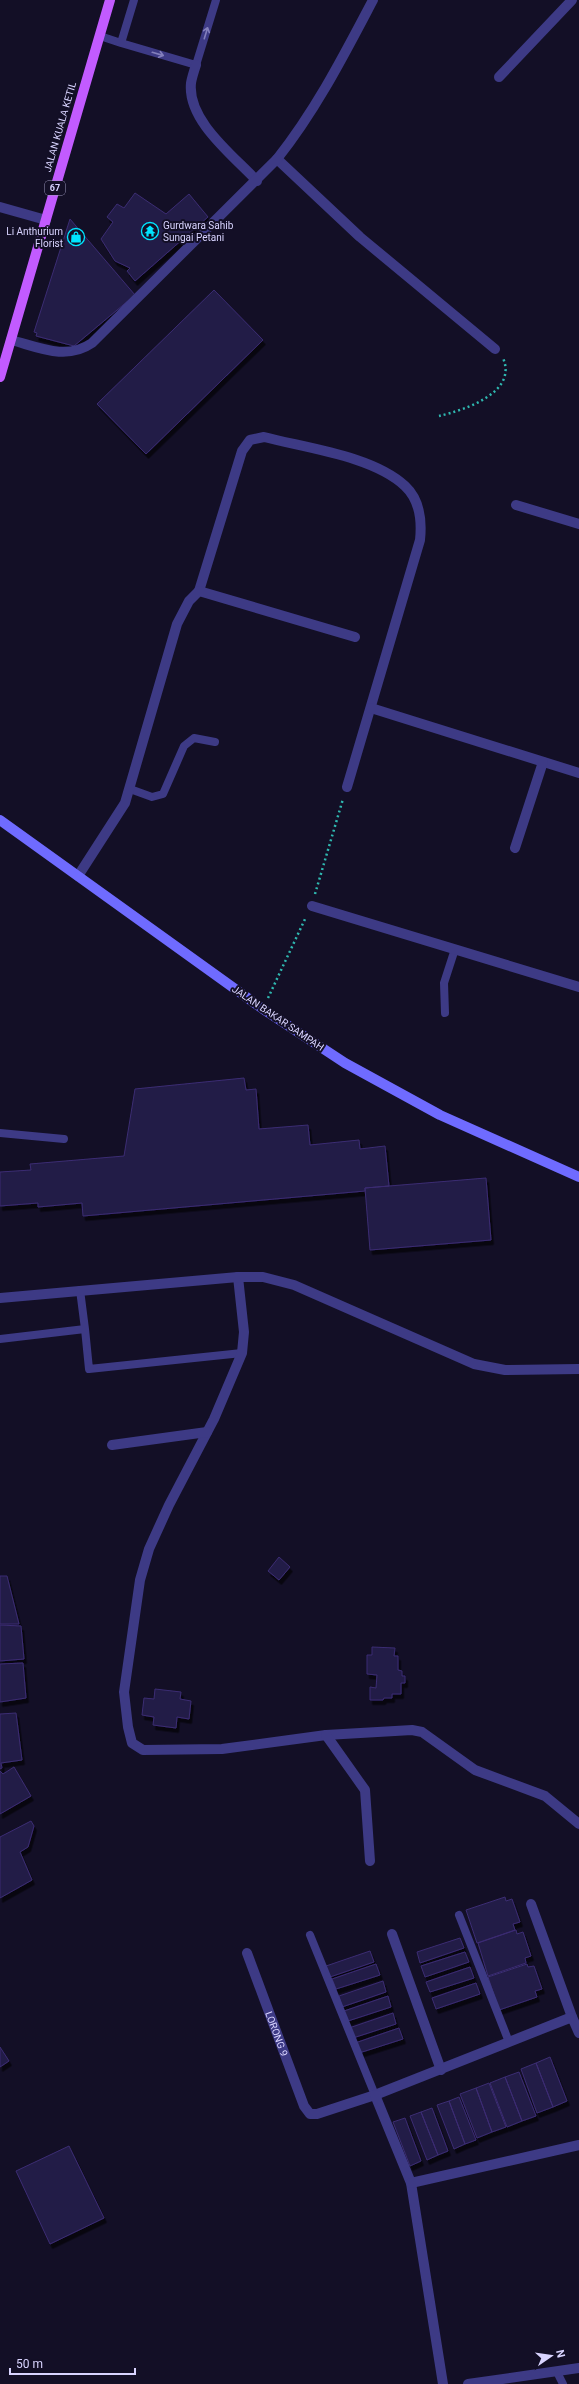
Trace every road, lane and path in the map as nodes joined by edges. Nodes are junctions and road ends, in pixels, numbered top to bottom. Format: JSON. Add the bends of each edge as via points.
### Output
{"nodes":[{"id":1,"x":110,"y":0,"type":"edge"},
{"id":2,"x":134,"y":0,"type":"edge"},
{"id":3,"x":216,"y":0,"type":"edge"},
{"id":4,"x":373,"y":0,"type":"edge"},
{"id":5,"x":572,"y":0,"type":"edge"},
{"id":6,"x":100,"y":36,"type":"junction"},
{"id":7,"x":121,"y":43,"type":"junction"},
{"id":8,"x":196,"y":65,"type":"junction"},
{"id":9,"x":500,"y":77,"type":"dead end"},
{"id":10,"x":277,"y":159,"type":"junction"},
{"id":11,"x":257,"y":181,"type":"junction"},
{"id":12,"x":0,"y":207,"type":"edge"},
{"id":13,"x":46,"y":220,"type":"junction"},
{"id":14,"x":11,"y":340,"type":"junction"},
{"id":15,"x":495,"y":349,"type":"joint"},
{"id":16,"x":0,"y":377,"type":"edge"},
{"id":17,"x":439,"y":416,"type":"dead end"},
{"id":18,"x":516,"y":505,"type":"dead end"},
{"id":19,"x":579,"y":524,"type":"edge"},
{"id":20,"x":199,"y":591,"type":"junction"},
{"id":21,"x":355,"y":637,"type":"dead end"},
{"id":22,"x":371,"y":708,"type":"junction"},
{"id":23,"x":215,"y":742,"type":"dead end"},
{"id":24,"x":543,"y":762,"type":"junction"},
{"id":25,"x":579,"y":773,"type":"edge"},
{"id":26,"x":347,"y":787,"type":"joint"},
{"id":27,"x":130,"y":789,"type":"junction"},
{"id":28,"x":0,"y":820,"type":"edge"},
{"id":29,"x":515,"y":848,"type":"dead end"},
{"id":30,"x":78,"y":876,"type":"junction"},
{"id":31,"x":312,"y":906,"type":"junction"},
{"id":32,"x":455,"y":949,"type":"junction"},
{"id":33,"x":579,"y":987,"type":"edge"},
{"id":34,"x":263,"y":1009,"type":"junction"},
{"id":35,"x":445,"y":1013,"type":"dead end"},
{"id":36,"x":0,"y":1133,"type":"edge"},
{"id":37,"x":64,"y":1139,"type":"dead end"},
{"id":38,"x":579,"y":1177,"type":"edge"},
{"id":39,"x":238,"y":1277,"type":"junction"},
{"id":40,"x":80,"y":1290,"type":"junction"},
{"id":41,"x":0,"y":1298,"type":"edge"},
{"id":42,"x":85,"y":1329,"type":"junction"},
{"id":43,"x":0,"y":1339,"type":"edge"},
{"id":44,"x":242,"y":1353,"type":"junction"},
{"id":45,"x":579,"y":1369,"type":"edge"},
{"id":46,"x":207,"y":1432,"type":"junction"},
{"id":47,"x":112,"y":1445,"type":"dead end"},
{"id":48,"x":326,"y":1735,"type":"junction"},
{"id":49,"x":579,"y":1824,"type":"edge"},
{"id":50,"x":370,"y":1861,"type":"dead end"},
{"id":51,"x":531,"y":1904,"type":"dead end"},
{"id":52,"x":459,"y":1915,"type":"dead end"},
{"id":53,"x":392,"y":1934,"type":"dead end"},
{"id":54,"x":310,"y":1935,"type":"dead end"},
{"id":55,"x":247,"y":1953,"type":"dead end"},
{"id":56,"x":572,"y":2017,"type":"junction"},
{"id":57,"x":578,"y":2030,"type":"edge"},
{"id":58,"x":509,"y":2042,"type":"junction"},
{"id":59,"x":441,"y":2070,"type":"junction"},
{"id":60,"x":375,"y":2095,"type":"junction"},
{"id":61,"x":579,"y":2144,"type":"edge"},
{"id":62,"x":411,"y":2183,"type":"junction"},
{"id":63,"x":579,"y":2368,"type":"edge"},
{"id":64,"x":557,"y":2372,"type":"junction"},
{"id":65,"x":443,"y":2384,"type":"edge"},
{"id":66,"x":468,"y":2384,"type":"edge"},
{"id":67,"x":562,"y":2384,"type":"edge"}],
"edges":[{"from":1,"to":6,"type":"main road","name":"JALAN KUALA KETIL","number":"67"},
{"from":2,"to":7,"type":"lane"},
{"from":8,"to":3,"type":"lane","one_way":true},
{"from":4,"to":10,"type":"street","via":[[319,100]]},
{"from":5,"to":9,"type":"street"},
{"from":6,"to":7,"type":"lane"},
{"from":6,"to":13,"type":"main road","name":"JALAN KUALA KETIL","number":"67"},
{"from":7,"to":8,"type":"lane","one_way":true},
{"from":8,"to":11,"type":"street","via":[[191,84],[194,107],[203,124]]},
{"from":10,"to":11,"type":"street"},
{"from":10,"to":15,"type":"street","via":[[360,237]]},
{"from":11,"to":14,"type":"street","via":[[83,349],[66,353],[55,352]]},
{"from":12,"to":13,"type":"street"},
{"from":13,"to":14,"type":"main road","name":"JALAN KUALA KETIL","number":"67"},
{"from":14,"to":16,"type":"main road","name":"JALAN KUALA KETIL","number":"67"},
{"from":15,"to":17,"type":"path","via":[[504,359],[507,371],[504,380],[480,402],[461,411]]},
{"from":18,"to":19,"type":"street"},
{"from":20,"to":21,"type":"street"},
{"from":20,"to":22,"type":"street","via":[[242,452],[250,440],[264,437],[331,454],[373,467],[391,476],[405,486],[414,498],[422,526]]},
{"from":20,"to":27,"type":"street","via":[[189,601],[177,624]]},
{"from":22,"to":24,"type":"street"},
{"from":22,"to":26,"type":"street"},
{"from":23,"to":27,"type":"lane","via":[[194,738],[184,746],[163,794],[152,797]]},
{"from":24,"to":25,"type":"street"},
{"from":24,"to":29,"type":"street"},
{"from":26,"to":31,"type":"path"},
{"from":27,"to":30,"type":"street","via":[[114,820]]},
{"from":28,"to":30,"type":"main road","name":"JALAN BAKAR SAMPAH"},
{"from":30,"to":34,"type":"main road","name":"JALAN BAKAR SAMPAH"},
{"from":31,"to":32,"type":"street"},
{"from":31,"to":34,"type":"path"},
{"from":32,"to":33,"type":"street"},
{"from":32,"to":35,"type":"lane","via":[[444,983]]},
{"from":34,"to":38,"type":"main road","name":"JALAN BAKAR SAMPAH","via":[[345,1063],[440,1115]]},
{"from":36,"to":37,"type":"lane"},
{"from":39,"to":40,"type":"street"},
{"from":39,"to":44,"type":"street","via":[[244,1332]]},
{"from":39,"to":45,"type":"street","via":[[263,1277],[294,1285],[474,1364],[505,1370]]},
{"from":40,"to":41,"type":"street"},
{"from":40,"to":42,"type":"lane"},
{"from":42,"to":43,"type":"lane"},
{"from":42,"to":44,"type":"lane","via":[[89,1369]]},
{"from":44,"to":46,"type":"street"},
{"from":46,"to":47,"type":"street"},
{"from":46,"to":48,"type":"street","via":[[158,1530],[140,1580],[124,1692],[132,1743],[143,1750],[222,1748]]},
{"from":48,"to":49,"type":"street","via":[[412,1730],[422,1732],[475,1770],[545,1796]]},
{"from":48,"to":50,"type":"street","via":[[365,1790]]},
{"from":51,"to":56,"type":"street"},
{"from":52,"to":58,"type":"lane"},
{"from":53,"to":59,"type":"street"},
{"from":54,"to":60,"type":"lane"},
{"from":55,"to":60,"type":"street","name":"LORONG 9","via":[[304,2106],[310,2114]]},
{"from":56,"to":57,"type":"street"},
{"from":56,"to":58,"type":"street"},
{"from":58,"to":59,"type":"street"},
{"from":59,"to":60,"type":"street"},
{"from":60,"to":62,"type":"street"},
{"from":61,"to":62,"type":"street"},
{"from":62,"to":65,"type":"street"},
{"from":63,"to":64,"type":"street"},
{"from":64,"to":66,"type":"street"},
{"from":64,"to":67,"type":"lane"}]}
